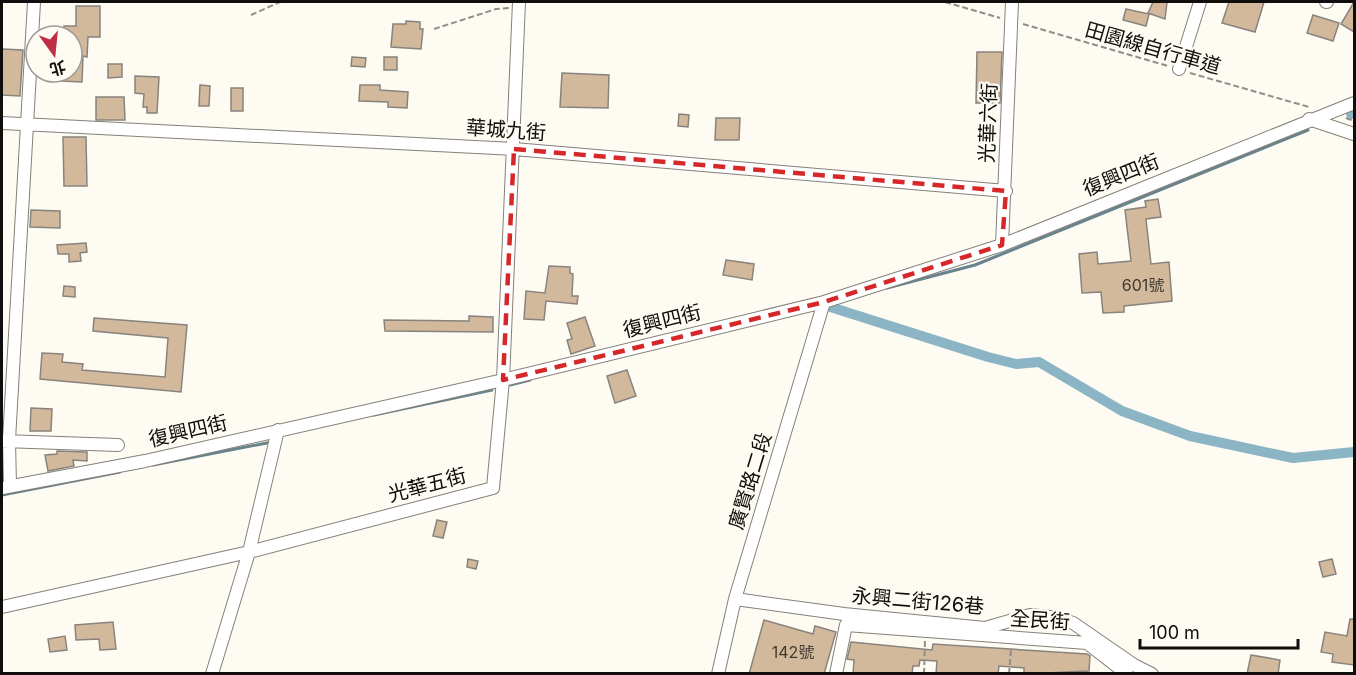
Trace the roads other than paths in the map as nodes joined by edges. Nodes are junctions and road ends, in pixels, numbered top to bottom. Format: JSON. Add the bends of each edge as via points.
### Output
{"nodes":[{"id":1,"x":34,"y":2,"type":"edge"},
{"id":2,"x":1012,"y":2,"type":"edge"},
{"id":3,"x":1200,"y":2,"type":"edge"},
{"id":4,"x":519,"y":5,"type":"edge"},
{"id":5,"x":1179,"y":69,"type":"road end"},
{"id":6,"x":1354,"y":103,"type":"edge"},
{"id":7,"x":1309,"y":119,"type":"junction"},
{"id":8,"x":2,"y":123,"type":"edge"},
{"id":9,"x":27,"y":124,"type":"junction"},
{"id":10,"x":1354,"y":134,"type":"edge"},
{"id":11,"x":514,"y":149,"type":"junction"},
{"id":12,"x":1006,"y":191,"type":"junction"},
{"id":13,"x":1002,"y":245,"type":"junction"},
{"id":14,"x":824,"y":302,"type":"junction"},
{"id":15,"x":502,"y":380,"type":"junction"},
{"id":16,"x":279,"y":430,"type":"junction"},
{"id":17,"x":5,"y":441,"type":"edge"},
{"id":18,"x":118,"y":445,"type":"dead end"},
{"id":19,"x":6,"y":487,"type":"edge"},
{"id":20,"x":249,"y":552,"type":"junction"},
{"id":21,"x":735,"y":599,"type":"junction"},
{"id":22,"x":2,"y":607,"type":"edge"},
{"id":23,"x":212,"y":674,"type":"edge"},
{"id":24,"x":718,"y":674,"type":"edge"},
{"id":25,"x":836,"y":674,"type":"edge"},
{"id":26,"x":1126,"y":674,"type":"edge"},
{"id":27,"x":1152,"y":674,"type":"edge"}],
"edges":[{"from":1,"to":9,"type":"street"},
{"from":2,"to":12,"type":"street","name":"光華六街"},
{"from":3,"to":5,"type":"street"},
{"from":4,"to":11,"type":"street","name":"光華五街"},
{"from":6,"to":7,"type":"street","name":"復興四街"},
{"from":7,"to":10,"type":"street"},
{"from":7,"to":13,"type":"street","name":"復興四街"},
{"from":8,"to":9,"type":"street","name":"華城九街"},
{"from":9,"to":11,"type":"street","name":"華城九街"},
{"from":9,"to":17,"type":"street"},
{"from":11,"to":12,"type":"street","name":"華城九街"},
{"from":11,"to":15,"type":"street","name":"光華五街"},
{"from":12,"to":13,"type":"street","name":"光華六街"},
{"from":13,"to":14,"type":"street","name":"復興四街"},
{"from":14,"to":15,"type":"street","name":"復興四街"},
{"from":14,"to":21,"type":"street","name":"廣賢路二段"},
{"from":15,"to":16,"type":"street","name":"復興四街"},
{"from":15,"to":20,"type":"street","name":"光華五街","via":[[493,488]]},
{"from":16,"to":19,"type":"street","name":"復興四街"},
{"from":16,"to":20,"type":"street"},
{"from":17,"to":18,"type":"street"},
{"from":17,"to":19,"type":"street"},
{"from":20,"to":22,"type":"street","name":"光華五街"},
{"from":20,"to":23,"type":"street"},
{"from":21,"to":24,"type":"street","name":"廣賢路二段"},
{"from":21,"to":27,"type":"street","name":"永興二街126巷","via":[[985,628],[1030,615],[1059,618],[1073,622]]},
{"from":25,"to":26,"type":"street","name":"全民街","via":[[846,625],[1087,643]]}]}
